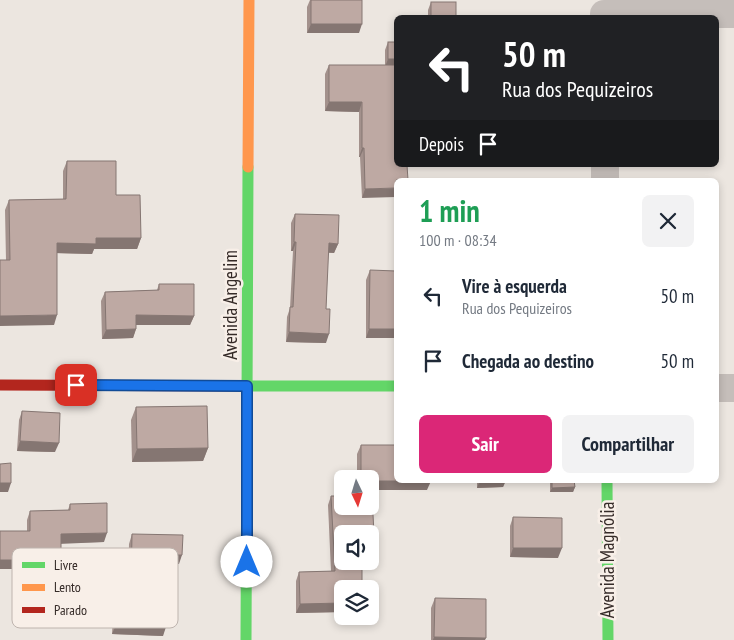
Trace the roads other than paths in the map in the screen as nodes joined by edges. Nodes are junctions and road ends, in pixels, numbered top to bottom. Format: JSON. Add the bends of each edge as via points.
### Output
{"nodes":[{"id":1,"x":249,"y":0,"type":"edge"},
{"id":2,"x":604,"y":10,"type":"edge"},
{"id":3,"x":734,"y":14,"type":"edge"},
{"id":4,"x":0,"y":385,"type":"edge"},
{"id":5,"x":247,"y":386,"type":"junction"},
{"id":6,"x":394,"y":386,"type":"edge"},
{"id":7,"x":719,"y":388,"type":"edge"},
{"id":8,"x":734,"y":388,"type":"edge"},
{"id":9,"x":607,"y":483,"type":"edge"},
{"id":10,"x":246,"y":640,"type":"edge"},
{"id":11,"x":608,"y":640,"type":"edge"}],
"edges":[{"from":1,"to":5,"type":"street","name":"Avenida Angelim"},
{"from":2,"to":3,"type":"street"},
{"from":4,"to":5,"type":"street"},
{"from":5,"to":6,"type":"street"},
{"from":5,"to":10,"type":"street","name":"Avenida Angelim"},
{"from":7,"to":8,"type":"street"},
{"from":9,"to":11,"type":"street","name":"Avenida Magnólia"}]}
